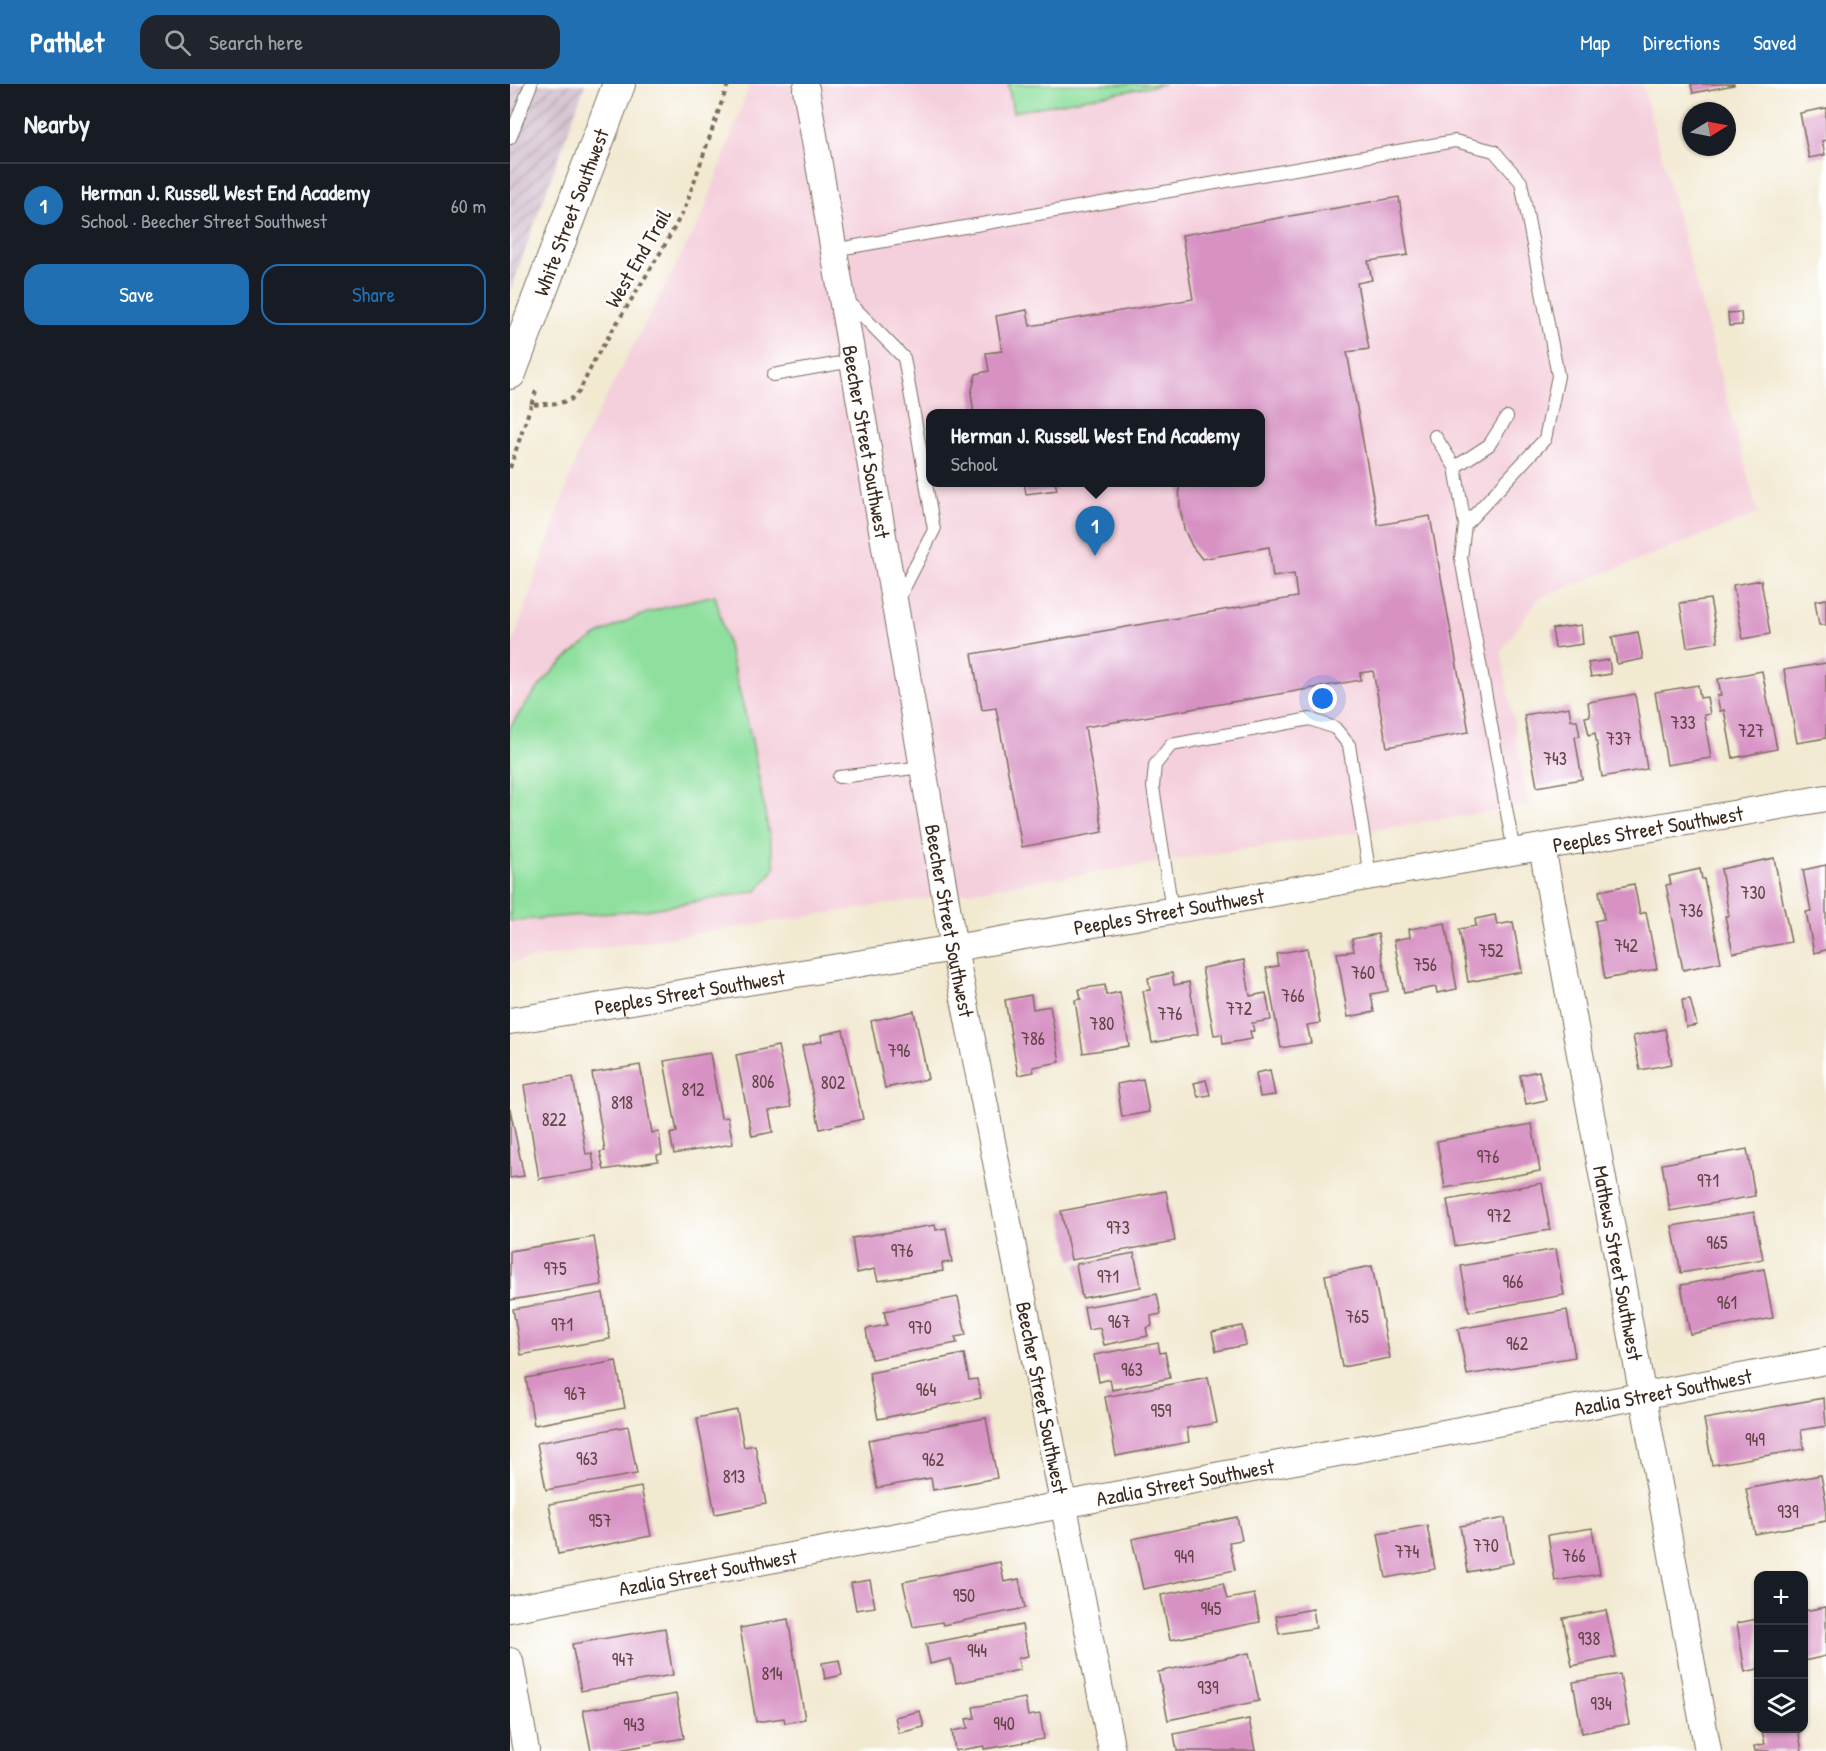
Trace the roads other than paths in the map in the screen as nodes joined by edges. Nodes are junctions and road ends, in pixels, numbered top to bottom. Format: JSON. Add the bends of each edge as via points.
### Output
{"nodes":[{"id":1,"x":531,"y":84,"type":"edge"},
{"id":2,"x":619,"y":84,"type":"edge"},
{"id":3,"x":806,"y":89,"type":"dead end"},
{"id":4,"x":510,"y":138,"type":"edge"},
{"id":5,"x":833,"y":250,"type":"junction"},
{"id":6,"x":841,"y":294,"type":"junction"},
{"id":7,"x":852,"y":361,"type":"junction"},
{"id":8,"x":773,"y":375,"type":"dead end"},
{"id":9,"x":524,"y":378,"type":"edge"},
{"id":10,"x":1507,"y":417,"type":"dead end"},
{"id":11,"x":1435,"y":436,"type":"dead end"},
{"id":12,"x":1455,"y":466,"type":"junction"},
{"id":13,"x":926,"y":483,"type":"edge"},
{"id":14,"x":927,"y":487,"type":"edge"},
{"id":15,"x":1465,"y":525,"type":"junction"},
{"id":16,"x":895,"y":606,"type":"junction"},
{"id":17,"x":922,"y":767,"type":"junction"},
{"id":18,"x":839,"y":777,"type":"dead end"},
{"id":19,"x":1826,"y":798,"type":"edge"},
{"id":20,"x":1542,"y":847,"type":"junction"},
{"id":21,"x":1514,"y":852,"type":"junction"},
{"id":22,"x":1370,"y":876,"type":"junction"},
{"id":23,"x":1172,"y":910,"type":"junction"},
{"id":24,"x":954,"y":948,"type":"junction"},
{"id":25,"x":510,"y":1021,"type":"edge"},
{"id":26,"x":1826,"y":1361,"type":"edge"},
{"id":27,"x":1643,"y":1396,"type":"junction"},
{"id":28,"x":1062,"y":1505,"type":"junction"},
{"id":29,"x":510,"y":1609,"type":"edge"},
{"id":30,"x":510,"y":1661,"type":"edge"},
{"id":31,"x":526,"y":1751,"type":"edge"},
{"id":32,"x":1112,"y":1751,"type":"edge"},
{"id":33,"x":1708,"y":1751,"type":"edge"}],
"edges":[{"from":1,"to":4,"type":"lane"},
{"from":2,"to":9,"type":"street","name":"White Street Southwest"},
{"from":3,"to":5,"type":"street","name":"Beecher Street Southwest"},
{"from":5,"to":6,"type":"street","name":"Beecher Street Southwest"},
{"from":5,"to":15,"type":"lane","via":[[1455,141],[1494,151],[1521,182],[1558,376],[1545,439]]},
{"from":6,"to":7,"type":"street","name":"Beecher Street Southwest"},
{"from":6,"to":13,"type":"lane","via":[[904,358]]},
{"from":7,"to":8,"type":"lane"},
{"from":7,"to":16,"type":"street","name":"Beecher Street Southwest"},
{"from":10,"to":12,"type":"lane","via":[[1489,446]]},
{"from":11,"to":12,"type":"lane"},
{"from":12,"to":15,"type":"lane"},
{"from":14,"to":16,"type":"lane","via":[[934,530]]},
{"from":15,"to":21,"type":"lane","via":[[1461,558]]},
{"from":16,"to":17,"type":"street","name":"Beecher Street Southwest"},
{"from":17,"to":18,"type":"lane"},
{"from":17,"to":24,"type":"street","name":"Beecher Street Southwest"},
{"from":19,"to":20,"type":"street","name":"Peeples Street Southwest"},
{"from":20,"to":21,"type":"street","name":"Peeples Street Southwest"},
{"from":20,"to":27,"type":"street","name":"Mathews Street Southwest"},
{"from":21,"to":22,"type":"street","name":"Peeples Street Southwest"},
{"from":22,"to":23,"type":"street","name":"Peeples Street Southwest"},
{"from":22,"to":23,"type":"lane","via":[[1349,745],[1335,728],[1310,719],[1170,745],[1155,765],[1153,787]]},
{"from":23,"to":24,"type":"street","name":"Peeples Street Southwest"},
{"from":24,"to":25,"type":"street","name":"Peeples Street Southwest"},
{"from":24,"to":28,"type":"street","name":"Beecher Street Southwest"},
{"from":26,"to":27,"type":"street","name":"Azalia Street Southwest"},
{"from":27,"to":28,"type":"street","name":"Azalia Street Southwest"},
{"from":27,"to":33,"type":"street","name":"Mathews Street Southwest"},
{"from":28,"to":29,"type":"street","name":"Azalia Street Southwest"},
{"from":28,"to":32,"type":"street","name":"Beecher Street Southwest"},
{"from":30,"to":31,"type":"street"}]}
